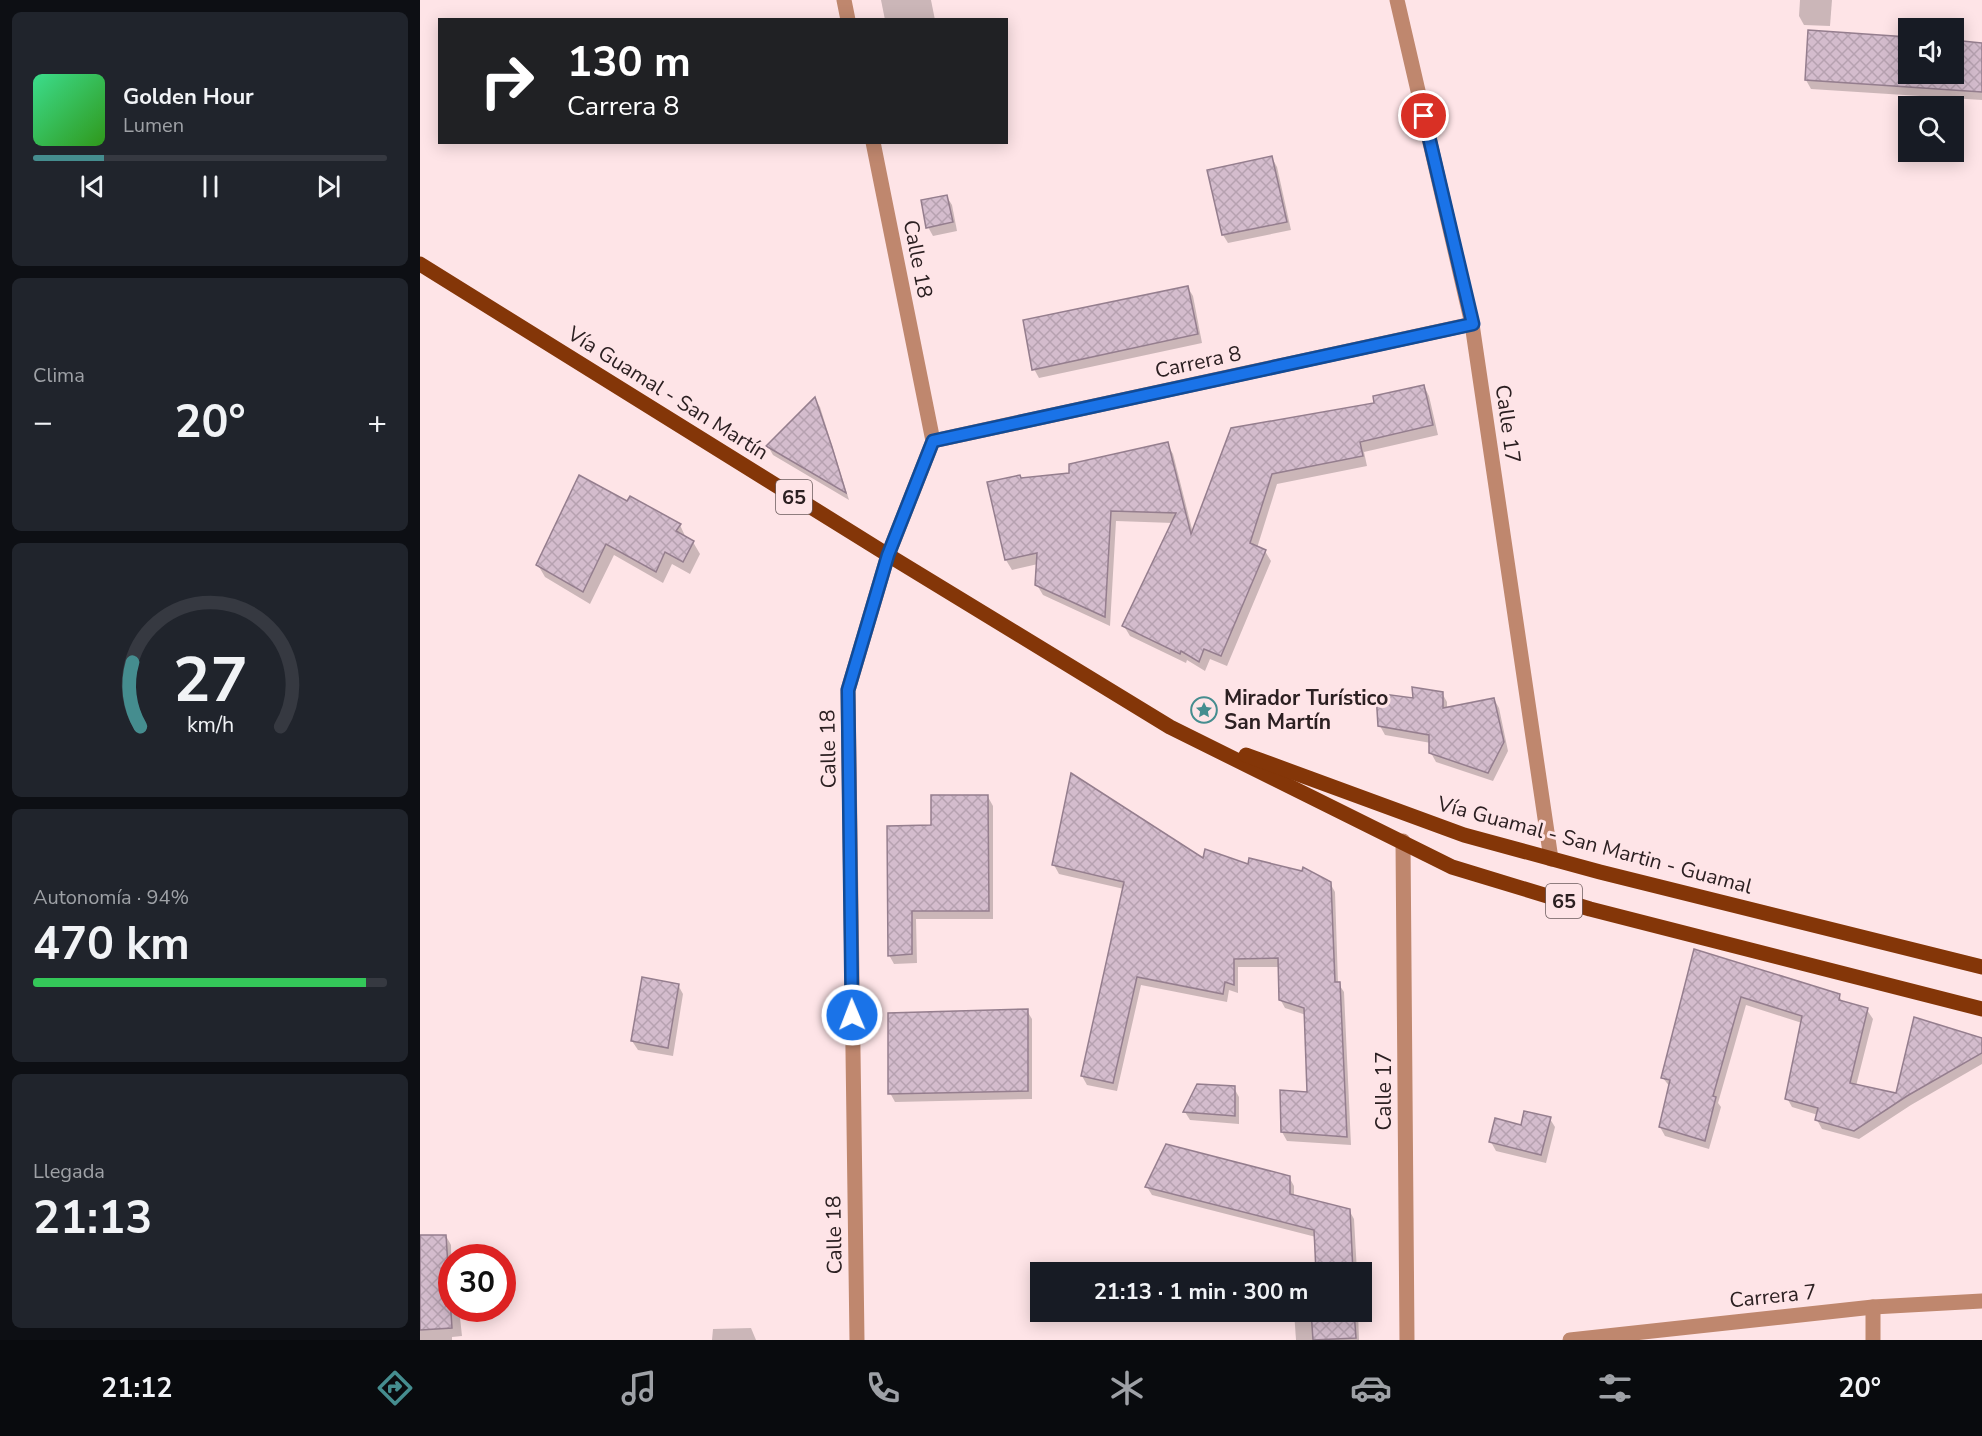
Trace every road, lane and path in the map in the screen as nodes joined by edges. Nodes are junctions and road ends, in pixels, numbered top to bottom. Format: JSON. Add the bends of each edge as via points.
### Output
{"nodes":[{"id":1,"x":844,"y":0,"type":"edge"},
{"id":2,"x":1397,"y":0,"type":"edge"},
{"id":3,"x":848,"y":18,"type":"edge"},
{"id":4,"x":873,"y":144,"type":"edge"},
{"id":5,"x":420,"y":264,"type":"edge"},
{"id":6,"x":1473,"y":324,"type":"junction"},
{"id":7,"x":933,"y":441,"type":"junction"},
{"id":8,"x":888,"y":555,"type":"junction"},
{"id":9,"x":1170,"y":727,"type":"junction"},
{"id":10,"x":1403,"y":841,"type":"junction"},
{"id":11,"x":1551,"y":859,"type":"junction"},
{"id":12,"x":1982,"y":967,"type":"edge"},
{"id":13,"x":1982,"y":1009,"type":"edge"},
{"id":14,"x":1982,"y":1301,"type":"edge"},
{"id":15,"x":1873,"y":1307,"type":"junction"},
{"id":16,"x":856,"y":1340,"type":"edge"},
{"id":17,"x":1407,"y":1340,"type":"edge"},
{"id":18,"x":1570,"y":1340,"type":"edge"},
{"id":19,"x":1873,"y":1340,"type":"edge"}],
"edges":[{"from":1,"to":3,"type":"street"},
{"from":2,"to":6,"type":"street","name":"Calle 17"},
{"from":4,"to":7,"type":"street","name":"Calle 18"},
{"from":5,"to":8,"type":"main road","name":"Vía Guamal - San Martín","number":"65"},
{"from":6,"to":7,"type":"street","name":"Carrera 8"},
{"from":6,"to":11,"type":"street","name":"Calle 17"},
{"from":7,"to":8,"type":"street","name":"Calle 18"},
{"from":8,"to":9,"type":"main road","name":"Vía Guamal - San Martín","number":"65"},
{"from":8,"to":16,"type":"street","name":"Calle 18","via":[[848,690]]},
{"from":9,"to":10,"type":"main road","number":"65"},
{"from":9,"to":11,"type":"main road","name":"Vía Guamal - San Martin - Guamal","number":"65","via":[[1464,835]]},
{"from":10,"to":13,"type":"main road","number":"65","via":[[1452,867],[1590,909]]},
{"from":10,"to":17,"type":"street","name":"Calle 17"},
{"from":11,"to":12,"type":"main road","name":"Vía Guamal - San Martin - Guamal","number":"65"},
{"from":14,"to":15,"type":"street","name":"Carrera 7"},
{"from":15,"to":18,"type":"street","name":"Carrera 7"},
{"from":15,"to":19,"type":"street"}]}
